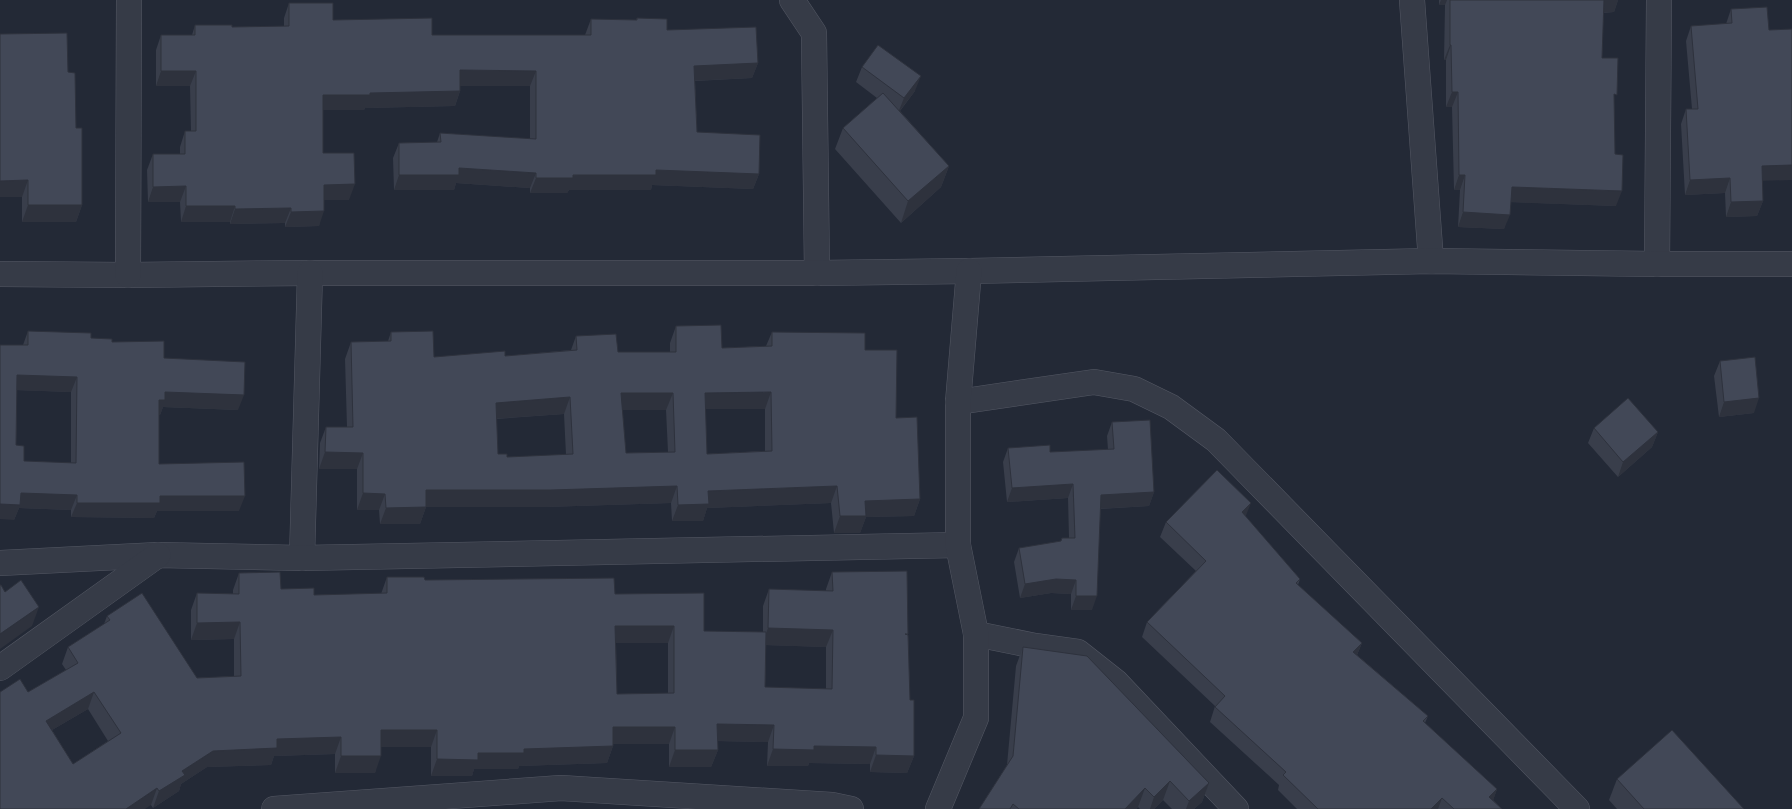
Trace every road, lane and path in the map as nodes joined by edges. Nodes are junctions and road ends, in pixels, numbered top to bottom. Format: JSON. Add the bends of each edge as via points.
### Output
{"nodes":[{"id":1,"x":129,"y":0,"type":"edge"},
{"id":2,"x":792,"y":0,"type":"edge"},
{"id":3,"x":1412,"y":0,"type":"edge"},
{"id":4,"x":1659,"y":0,"type":"edge"},
{"id":5,"x":1431,"y":261,"type":"junction"},
{"id":6,"x":1657,"y":264,"type":"junction"},
{"id":7,"x":1792,"y":264,"type":"edge"},
{"id":8,"x":969,"y":271,"type":"junction"},
{"id":9,"x":310,"y":273,"type":"junction"},
{"id":10,"x":817,"y":273,"type":"junction"},
{"id":11,"x":0,"y":274,"type":"edge"},
{"id":12,"x":128,"y":275,"type":"junction"},
{"id":13,"x":958,"y":402,"type":"junction"},
{"id":14,"x":958,"y":545,"type":"junction"},
{"id":15,"x":158,"y":555,"type":"junction"},
{"id":16,"x":302,"y":558,"type":"junction"},
{"id":17,"x":0,"y":563,"type":"edge"},
{"id":18,"x":976,"y":634,"type":"junction"},
{"id":19,"x":0,"y":668,"type":"edge"},
{"id":20,"x":1230,"y":807,"type":"edge"},
{"id":21,"x":274,"y":809,"type":"edge"},
{"id":22,"x":852,"y":809,"type":"edge"},
{"id":23,"x":938,"y":809,"type":"edge"},
{"id":24,"x":1578,"y":809,"type":"edge"}],
"edges":[{"from":1,"to":12,"type":"street"},
{"from":2,"to":10,"type":"street","via":[[814,33]]},
{"from":3,"to":5,"type":"street"},
{"from":4,"to":6,"type":"street"},
{"from":5,"to":6,"type":"street"},
{"from":5,"to":8,"type":"street"},
{"from":6,"to":7,"type":"street"},
{"from":8,"to":10,"type":"street"},
{"from":8,"to":13,"type":"street"},
{"from":9,"to":10,"type":"street"},
{"from":9,"to":12,"type":"street"},
{"from":9,"to":16,"type":"street"},
{"from":11,"to":12,"type":"street"},
{"from":13,"to":14,"type":"street"},
{"from":13,"to":24,"type":"street","via":[[1094,382],[1134,389],[1171,407],[1216,440]]},
{"from":14,"to":16,"type":"street"},
{"from":14,"to":18,"type":"street"},
{"from":15,"to":16,"type":"street"},
{"from":15,"to":17,"type":"street"},
{"from":15,"to":19,"type":"street"},
{"from":18,"to":20,"type":"street","via":[[1078,652],[1116,682]]},
{"from":18,"to":23,"type":"street","via":[[976,718]]},
{"from":21,"to":22,"type":"street","via":[[561,788],[832,805]]}]}
